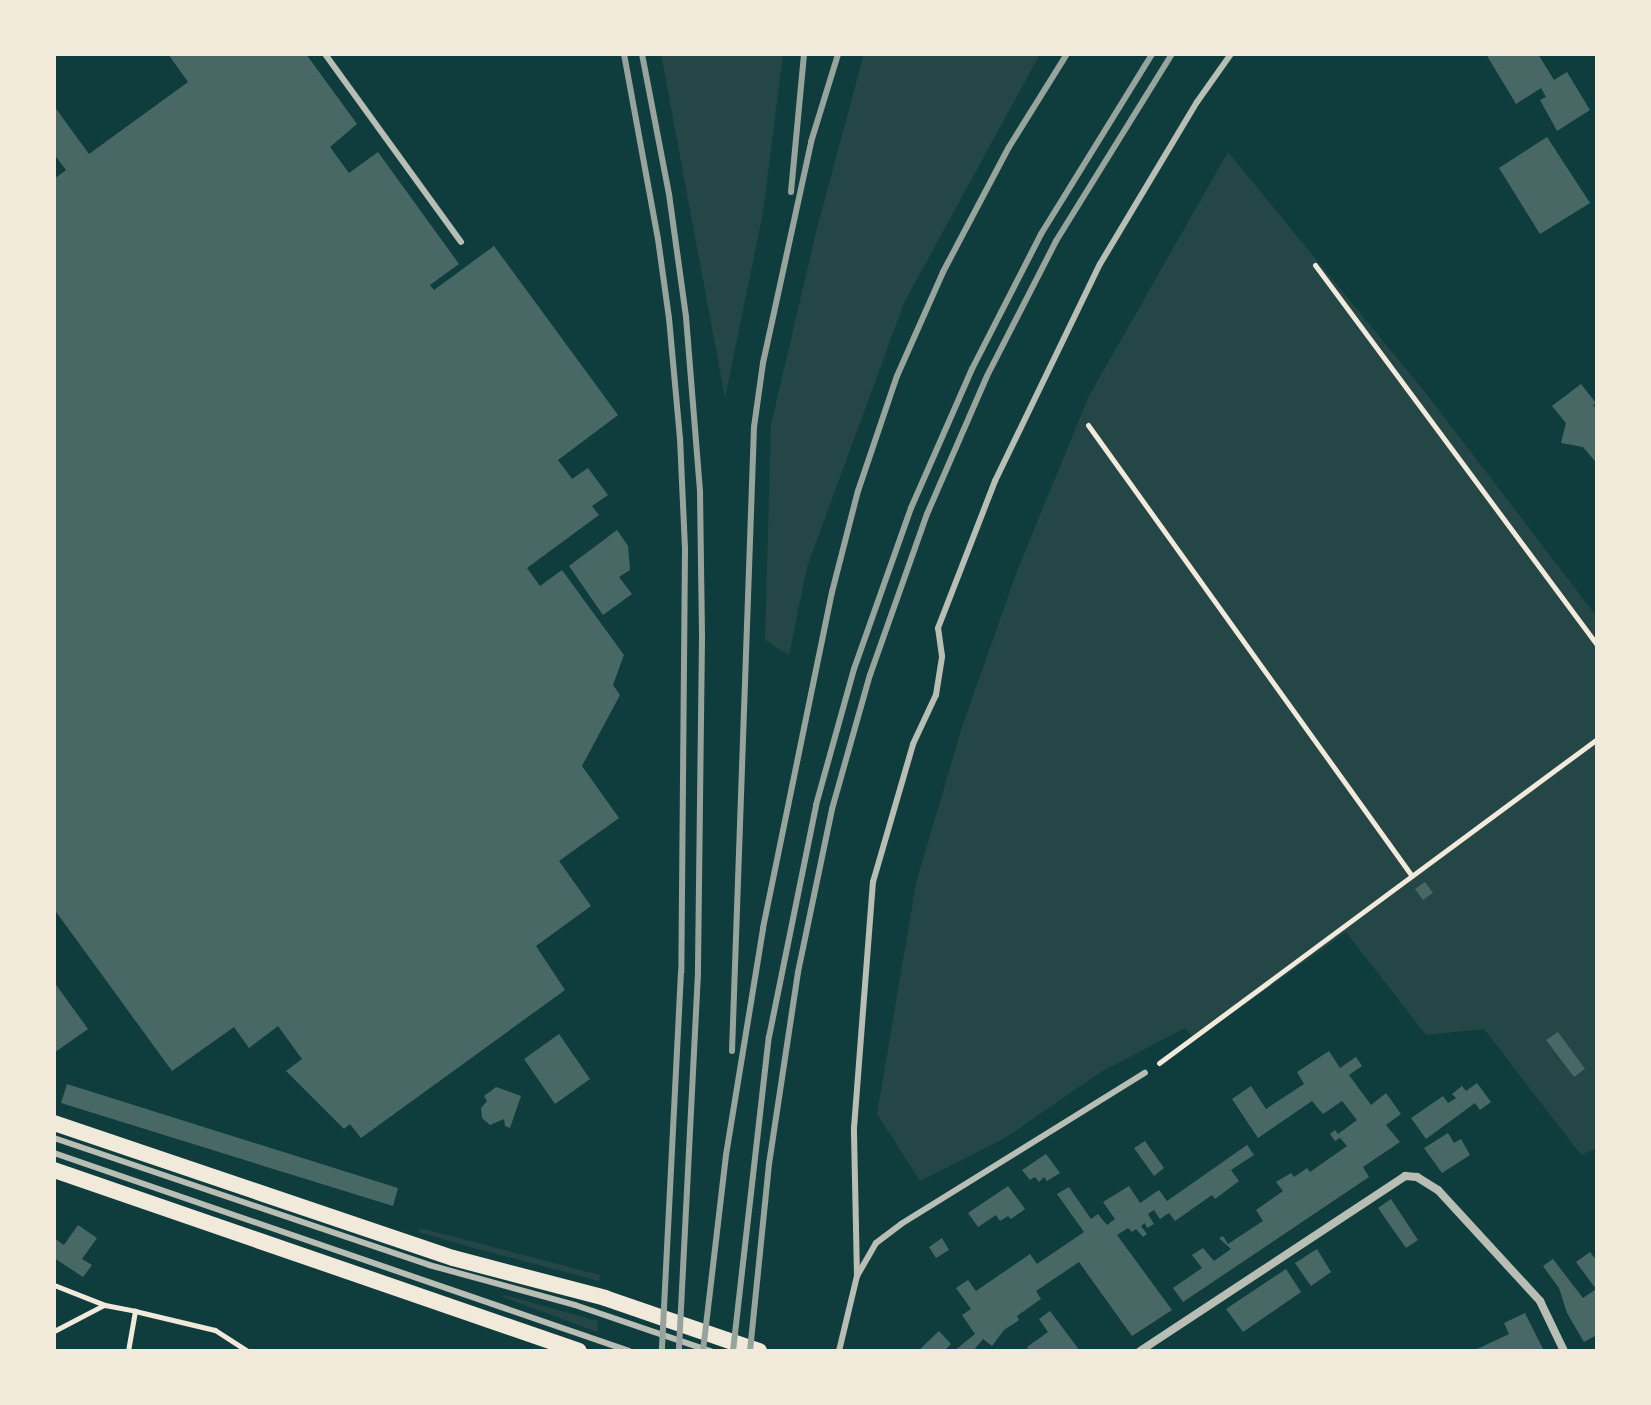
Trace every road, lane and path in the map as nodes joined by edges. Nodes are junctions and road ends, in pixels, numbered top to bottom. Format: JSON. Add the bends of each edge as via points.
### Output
{"nodes":[{"id":1,"x":325,"y":54,"type":"edge"},
{"id":2,"x":1231,"y":54,"type":"edge"},
{"id":3,"x":461,"y":242,"type":"dead end"},
{"id":4,"x":1315,"y":265,"type":"dead end"},
{"id":5,"x":1088,"y":425,"type":"dead end"},
{"id":6,"x":1597,"y":645,"type":"edge"},
{"id":7,"x":1597,"y":739,"type":"edge"},
{"id":8,"x":1412,"y":876,"type":"junction"},
{"id":9,"x":1145,"y":1073,"type":"joint"},
{"id":10,"x":54,"y":1123,"type":"edge"},
{"id":11,"x":54,"y":1138,"type":"edge"},
{"id":12,"x":54,"y":1153,"type":"edge"},
{"id":13,"x":54,"y":1170,"type":"edge"},
{"id":14,"x":857,"y":1276,"type":"junction"},
{"id":15,"x":54,"y":1285,"type":"edge"},
{"id":16,"x":105,"y":1305,"type":"junction"},
{"id":17,"x":602,"y":1305,"type":"junction"},
{"id":18,"x":135,"y":1311,"type":"junction"},
{"id":19,"x":54,"y":1331,"type":"edge"},
{"id":20,"x":128,"y":1351,"type":"edge"},
{"id":21,"x":247,"y":1351,"type":"edge"},
{"id":22,"x":579,"y":1351,"type":"edge"},
{"id":23,"x":629,"y":1351,"type":"edge"},
{"id":24,"x":710,"y":1351,"type":"edge"},
{"id":25,"x":759,"y":1351,"type":"edge"},
{"id":26,"x":839,"y":1351,"type":"edge"},
{"id":27,"x":1140,"y":1351,"type":"edge"},
{"id":28,"x":1564,"y":1351,"type":"edge"}],
"edges":[{"from":1,"to":3,"type":"lane"},
{"from":2,"to":14,"type":"lane","via":[[1100,264],[995,481],[938,628],[942,656],[936,695],[913,744],[873,882],[854,1128]]},
{"from":4,"to":6,"type":"path"},
{"from":5,"to":8,"type":"path"},
{"from":7,"to":8,"type":"path"},
{"from":8,"to":9,"type":"path"},
{"from":9,"to":14,"type":"lane","via":[[901,1224],[876,1243]]},
{"from":10,"to":17,"type":"main road"},
{"from":11,"to":17,"type":"lane","via":[[429,1265]]},
{"from":12,"to":23,"type":"lane"},
{"from":13,"to":22,"type":"main road"},
{"from":14,"to":26,"type":"lane"},
{"from":15,"to":16,"type":"path"},
{"from":16,"to":18,"type":"path"},
{"from":16,"to":19,"type":"path"},
{"from":17,"to":24,"type":"lane"},
{"from":17,"to":25,"type":"main road"},
{"from":18,"to":20,"type":"path"},
{"from":18,"to":21,"type":"path","via":[[215,1330]]},
{"from":27,"to":28,"type":"street","via":[[1405,1176],[1438,1190],[1540,1301]]}]}
